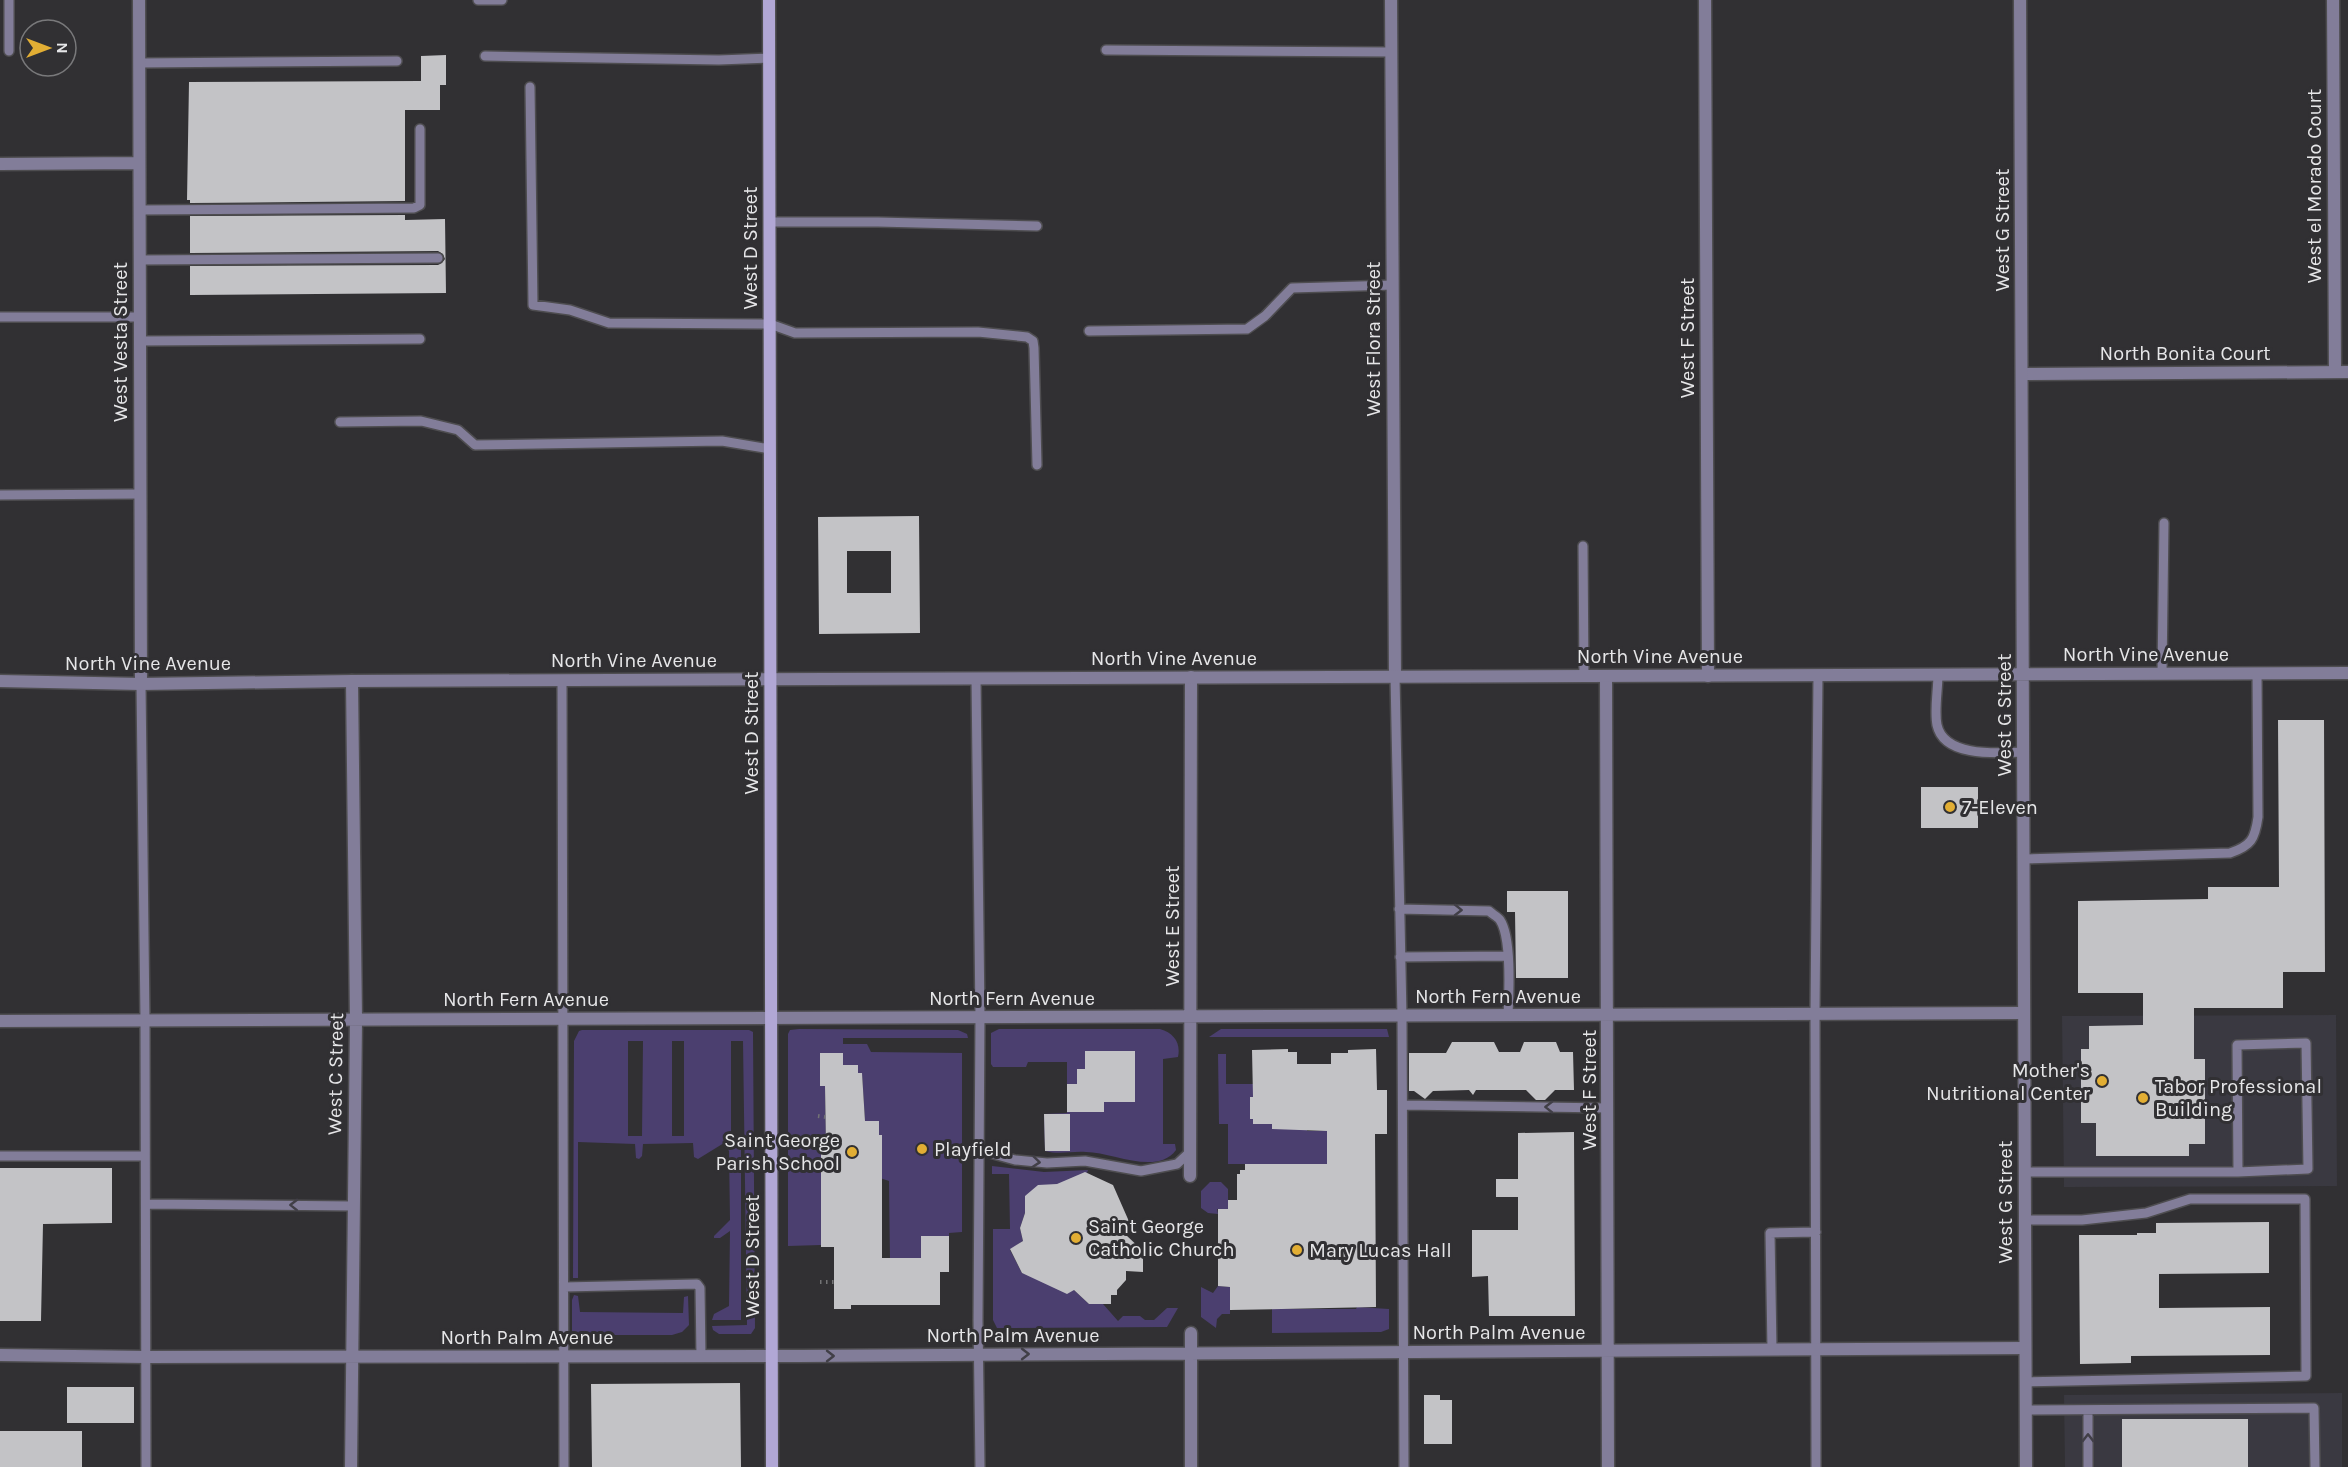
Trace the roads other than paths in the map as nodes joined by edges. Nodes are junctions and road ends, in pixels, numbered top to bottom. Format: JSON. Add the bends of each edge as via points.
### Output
{"nodes":[{"id":1,"x":9,"y":0,"type":"edge"},
{"id":2,"x":139,"y":0,"type":"edge"},
{"id":3,"x":478,"y":0,"type":"edge"},
{"id":4,"x":502,"y":0,"type":"edge"},
{"id":5,"x":769,"y":0,"type":"edge"},
{"id":6,"x":1391,"y":0,"type":"edge"},
{"id":7,"x":1705,"y":0,"type":"edge"},
{"id":8,"x":2020,"y":0,"type":"edge"},
{"id":9,"x":2333,"y":0,"type":"edge"},
{"id":10,"x":1106,"y":50,"type":"dead end"},
{"id":11,"x":9,"y":51,"type":"dead end"},
{"id":12,"x":1391,"y":52,"type":"junction"},
{"id":13,"x":485,"y":56,"type":"dead end"},
{"id":14,"x":769,"y":58,"type":"junction"},
{"id":15,"x":397,"y":61,"type":"dead end"},
{"id":16,"x":139,"y":63,"type":"junction"},
{"id":17,"x":531,"y":87,"type":"dead end"},
{"id":18,"x":420,"y":129,"type":"dead end"},
{"id":19,"x":138,"y":163,"type":"junction"},
{"id":20,"x":0,"y":164,"type":"edge"},
{"id":21,"x":139,"y":210,"type":"junction"},
{"id":22,"x":769,"y":222,"type":"junction"},
{"id":23,"x":1037,"y":226,"type":"dead end"},
{"id":24,"x":438,"y":258,"type":"dead end"},
{"id":25,"x":139,"y":260,"type":"junction"},
{"id":26,"x":1393,"y":285,"type":"junction"},
{"id":27,"x":0,"y":317,"type":"edge"},
{"id":28,"x":139,"y":317,"type":"junction"},
{"id":29,"x":770,"y":324,"type":"junction"},
{"id":30,"x":1089,"y":331,"type":"dead end"},
{"id":31,"x":420,"y":339,"type":"dead end"},
{"id":32,"x":139,"y":341,"type":"junction"},
{"id":33,"x":2335,"y":372,"type":"junction"},
{"id":34,"x":2348,"y":372,"type":"edge"},
{"id":35,"x":2022,"y":374,"type":"junction"},
{"id":36,"x":340,"y":422,"type":"dead end"},
{"id":37,"x":770,"y":449,"type":"junction"},
{"id":38,"x":1037,"y":465,"type":"dead end"},
{"id":39,"x":140,"y":494,"type":"junction"},
{"id":40,"x":0,"y":495,"type":"edge"},
{"id":41,"x":2164,"y":523,"type":"dead end"},
{"id":42,"x":1583,"y":546,"type":"dead end"},
{"id":43,"x":2024,"y":673,"type":"junction"},
{"id":44,"x":2162,"y":673,"type":"junction"},
{"id":45,"x":2257,"y":673,"type":"junction"},
{"id":46,"x":2348,"y":673,"type":"edge"},
{"id":47,"x":1938,"y":674,"type":"junction"},
{"id":48,"x":1818,"y":675,"type":"junction"},
{"id":49,"x":1584,"y":676,"type":"junction"},
{"id":50,"x":1606,"y":676,"type":"junction"},
{"id":51,"x":1708,"y":676,"type":"junction"},
{"id":52,"x":1191,"y":677,"type":"junction"},
{"id":53,"x":1395,"y":677,"type":"junction"},
{"id":54,"x":976,"y":678,"type":"junction"},
{"id":55,"x":771,"y":679,"type":"junction"},
{"id":56,"x":562,"y":680,"type":"junction"},
{"id":57,"x":0,"y":681,"type":"edge"},
{"id":58,"x":352,"y":681,"type":"junction"},
{"id":59,"x":141,"y":684,"type":"junction"},
{"id":60,"x":2024,"y":752,"type":"junction"},
{"id":61,"x":2023,"y":859,"type":"junction"},
{"id":62,"x":1400,"y":909,"type":"junction"},
{"id":63,"x":1507,"y":956,"type":"junction"},
{"id":64,"x":1400,"y":957,"type":"junction"},
{"id":65,"x":2023,"y":1013,"type":"junction"},
{"id":66,"x":1815,"y":1014,"type":"junction"},
{"id":67,"x":1508,"y":1015,"type":"junction"},
{"id":68,"x":1609,"y":1015,"type":"junction"},
{"id":69,"x":1402,"y":1016,"type":"junction"},
{"id":70,"x":980,"y":1017,"type":"junction"},
{"id":71,"x":1191,"y":1017,"type":"junction"},
{"id":72,"x":770,"y":1018,"type":"junction"},
{"id":73,"x":562,"y":1019,"type":"junction"},
{"id":74,"x":145,"y":1020,"type":"junction"},
{"id":75,"x":356,"y":1020,"type":"junction"},
{"id":76,"x":0,"y":1021,"type":"edge"},
{"id":77,"x":1402,"y":1105,"type":"junction"},
{"id":78,"x":1608,"y":1108,"type":"junction"},
{"id":79,"x":980,"y":1150,"type":"junction"},
{"id":80,"x":1190,"y":1152,"type":"junction"},
{"id":81,"x":0,"y":1156,"type":"edge"},
{"id":82,"x":145,"y":1156,"type":"junction"},
{"id":83,"x":2238,"y":1172,"type":"junction"},
{"id":84,"x":2024,"y":1173,"type":"junction"},
{"id":85,"x":1190,"y":1176,"type":"dead end"},
{"id":86,"x":146,"y":1204,"type":"junction"},
{"id":87,"x":353,"y":1206,"type":"junction"},
{"id":88,"x":2025,"y":1220,"type":"junction"},
{"id":89,"x":1816,"y":1232,"type":"junction"},
{"id":90,"x":564,"y":1287,"type":"junction"},
{"id":91,"x":1191,"y":1333,"type":"dead end"},
{"id":92,"x":2025,"y":1348,"type":"junction"},
{"id":93,"x":1772,"y":1349,"type":"junction"},
{"id":94,"x":1816,"y":1349,"type":"junction"},
{"id":95,"x":1607,"y":1351,"type":"junction"},
{"id":96,"x":1404,"y":1352,"type":"junction"},
{"id":97,"x":1191,"y":1353,"type":"junction"},
{"id":98,"x":978,"y":1354,"type":"junction"},
{"id":99,"x":0,"y":1355,"type":"edge"},
{"id":100,"x":564,"y":1356,"type":"junction"},
{"id":101,"x":701,"y":1356,"type":"junction"},
{"id":102,"x":771,"y":1356,"type":"junction"},
{"id":103,"x":350,"y":1357,"type":"junction"},
{"id":104,"x":146,"y":1358,"type":"junction"},
{"id":105,"x":2025,"y":1382,"type":"junction"},
{"id":106,"x":2026,"y":1410,"type":"junction"},
{"id":107,"x":2088,"y":1410,"type":"junction"},
{"id":108,"x":146,"y":1467,"type":"edge"},
{"id":109,"x":351,"y":1467,"type":"edge"},
{"id":110,"x":564,"y":1467,"type":"edge"},
{"id":111,"x":772,"y":1467,"type":"edge"},
{"id":112,"x":980,"y":1467,"type":"edge"},
{"id":113,"x":1191,"y":1467,"type":"edge"},
{"id":114,"x":1404,"y":1467,"type":"edge"},
{"id":115,"x":1608,"y":1467,"type":"edge"},
{"id":116,"x":1816,"y":1467,"type":"edge"},
{"id":117,"x":2026,"y":1467,"type":"edge"},
{"id":118,"x":2088,"y":1467,"type":"edge"},
{"id":119,"x":2315,"y":1467,"type":"edge"}],
"edges":[{"from":1,"to":11,"type":"lane"},
{"from":2,"to":16,"type":"street","name":"West Vesta Street"},
{"from":3,"to":4,"type":"lane"},
{"from":5,"to":14,"type":"main road","name":"West D Street"},
{"from":6,"to":12,"type":"street","name":"West Flora Street"},
{"from":7,"to":51,"type":"street","name":"West F Street"},
{"from":8,"to":35,"type":"street","name":"West G Street"},
{"from":9,"to":33,"type":"street","name":"West el Morado Court"},
{"from":10,"to":12,"type":"lane"},
{"from":12,"to":26,"type":"street","name":"West Flora Street"},
{"from":13,"to":14,"type":"lane"},
{"from":14,"to":22,"type":"main road","name":"West D Street"},
{"from":15,"to":16,"type":"lane"},
{"from":16,"to":19,"type":"street","name":"West Vesta Street"},
{"from":17,"to":29,"type":"lane","via":[[533,305],[570,310],[609,323]]},
{"from":18,"to":21,"type":"lane","via":[[420,205],[414,208]]},
{"from":19,"to":20,"type":"street"},
{"from":19,"to":21,"type":"street","name":"West Vesta Street"},
{"from":21,"to":25,"type":"street","name":"West Vesta Street"},
{"from":22,"to":23,"type":"lane"},
{"from":22,"to":29,"type":"main road","name":"West D Street"},
{"from":24,"to":25,"type":"lane"},
{"from":25,"to":28,"type":"street","name":"West Vesta Street"},
{"from":26,"to":30,"type":"lane","via":[[1292,288],[1246,329]]},
{"from":26,"to":53,"type":"street","name":"West Flora Street"},
{"from":27,"to":28,"type":"lane"},
{"from":28,"to":32,"type":"street","name":"West Vesta Street"},
{"from":29,"to":37,"type":"main road","name":"West D Street"},
{"from":29,"to":38,"type":"lane","via":[[795,333],[978,332],[1027,336],[1034,348]]},
{"from":31,"to":32,"type":"lane"},
{"from":32,"to":39,"type":"street","name":"West Vesta Street"},
{"from":33,"to":34,"type":"street","name":"North Bonita Court"},
{"from":33,"to":35,"type":"street","name":"North Bonita Court"},
{"from":35,"to":43,"type":"street","name":"West G Street"},
{"from":36,"to":37,"type":"lane","via":[[421,421],[458,430],[475,445],[722,441]]},
{"from":37,"to":55,"type":"main road","name":"West D Street"},
{"from":39,"to":40,"type":"lane"},
{"from":39,"to":59,"type":"street","name":"West Vesta Street"},
{"from":41,"to":44,"type":"lane"},
{"from":42,"to":49,"type":"lane"},
{"from":43,"to":44,"type":"street","name":"North Vine Avenue"},
{"from":43,"to":47,"type":"street","name":"North Vine Avenue"},
{"from":43,"to":60,"type":"street","name":"West G Street"},
{"from":44,"to":45,"type":"street","name":"North Vine Avenue"},
{"from":45,"to":46,"type":"street","name":"North Vine Avenue"},
{"from":45,"to":61,"type":"lane","via":[[2258,817],[2245,848],[2230,853]]},
{"from":47,"to":48,"type":"street","name":"North Vine Avenue"},
{"from":47,"to":60,"type":"lane","via":[[1937,725],[1942,737],[1981,754]]},
{"from":48,"to":51,"type":"street","name":"North Vine Avenue"},
{"from":48,"to":66,"type":"lane"},
{"from":49,"to":50,"type":"street","name":"North Vine Avenue"},
{"from":49,"to":53,"type":"street","name":"North Vine Avenue"},
{"from":50,"to":51,"type":"street","name":"North Vine Avenue"},
{"from":50,"to":68,"type":"street","name":"West F Street"},
{"from":52,"to":53,"type":"street","name":"North Vine Avenue"},
{"from":52,"to":54,"type":"street","name":"North Vine Avenue"},
{"from":52,"to":71,"type":"street","name":"West E Street"},
{"from":53,"to":62,"type":"lane"},
{"from":54,"to":55,"type":"street","name":"North Vine Avenue"},
{"from":54,"to":70,"type":"lane"},
{"from":55,"to":56,"type":"street","name":"North Vine Avenue"},
{"from":55,"to":72,"type":"main road","name":"West D Street"},
{"from":56,"to":58,"type":"street","name":"North Vine Avenue"},
{"from":56,"to":73,"type":"lane"},
{"from":57,"to":59,"type":"street","name":"North Vine Avenue"},
{"from":58,"to":59,"type":"street","name":"North Vine Avenue"},
{"from":58,"to":75,"type":"street","name":"West C Street"},
{"from":59,"to":74,"type":"lane"},
{"from":60,"to":61,"type":"street","name":"West G Street"},
{"from":61,"to":65,"type":"street","name":"West G Street"},
{"from":62,"to":63,"type":"lane","one_way":true,"via":[[1489,911],[1500,919]]},
{"from":62,"to":64,"type":"lane"},
{"from":63,"to":64,"type":"lane"},
{"from":63,"to":67,"type":"lane"},
{"from":64,"to":69,"type":"lane"},
{"from":65,"to":66,"type":"street","name":"North Fern Avenue"},
{"from":65,"to":84,"type":"street","name":"West G Street"},
{"from":66,"to":68,"type":"street","name":"North Fern Avenue"},
{"from":66,"to":89,"type":"lane"},
{"from":67,"to":68,"type":"street","name":"North Fern Avenue"},
{"from":67,"to":69,"type":"street","name":"North Fern Avenue"},
{"from":68,"to":78,"type":"street","name":"West F Street"},
{"from":69,"to":71,"type":"street","name":"North Fern Avenue"},
{"from":69,"to":77,"type":"lane"},
{"from":70,"to":71,"type":"street","name":"North Fern Avenue"},
{"from":70,"to":72,"type":"street","name":"North Fern Avenue"},
{"from":70,"to":79,"type":"lane"},
{"from":71,"to":80,"type":"street","name":"West E Street"},
{"from":72,"to":73,"type":"street","name":"North Fern Avenue"},
{"from":72,"to":102,"type":"main road","name":"West D Street"},
{"from":73,"to":75,"type":"street","name":"North Fern Avenue"},
{"from":73,"to":90,"type":"lane"},
{"from":74,"to":75,"type":"street","name":"North Fern Avenue"},
{"from":74,"to":76,"type":"street","name":"North Fern Avenue"},
{"from":74,"to":82,"type":"lane"},
{"from":75,"to":87,"type":"street","name":"West C Street"},
{"from":78,"to":77,"type":"lane","one_way":true},
{"from":77,"to":96,"type":"lane"},
{"from":78,"to":95,"type":"street","name":"West F Street"},
{"from":79,"to":80,"type":"lane","one_way":true,"via":[[1015,1160],[1085,1161],[1141,1171],[1176,1164]]},
{"from":79,"to":98,"type":"lane"},
{"from":80,"to":85,"type":"street","name":"West E Street"},
{"from":81,"to":82,"type":"lane"},
{"from":82,"to":86,"type":"lane"},
{"from":83,"to":83,"type":"lane","via":[[2237,1045],[2306,1043],[2308,1169]]},
{"from":83,"to":84,"type":"lane"},
{"from":84,"to":88,"type":"street","name":"West G Street"},
{"from":87,"to":86,"type":"lane","one_way":true},
{"from":86,"to":104,"type":"lane"},
{"from":87,"to":103,"type":"street","name":"West C Street"},
{"from":88,"to":92,"type":"street","name":"West G Street"},
{"from":88,"to":105,"type":"lane","via":[[2082,1220],[2146,1213],[2190,1200],[2305,1200],[2306,1376]]},
{"from":89,"to":93,"type":"lane","via":[[1770,1233]]},
{"from":89,"to":94,"type":"lane"},
{"from":90,"to":100,"type":"lane"},
{"from":90,"to":101,"type":"lane","via":[[697,1284]]},
{"from":91,"to":97,"type":"street"},
{"from":92,"to":94,"type":"street","name":"North Palm Avenue"},
{"from":92,"to":105,"type":"street","name":"West G Street"},
{"from":93,"to":94,"type":"street","name":"North Palm Avenue"},
{"from":93,"to":95,"type":"street","name":"North Palm Avenue"},
{"from":94,"to":116,"type":"lane"},
{"from":95,"to":96,"type":"street","name":"North Palm Avenue"},
{"from":95,"to":115,"type":"street","name":"West F Street"},
{"from":96,"to":97,"type":"street","name":"North Palm Avenue"},
{"from":96,"to":114,"type":"lane"},
{"from":98,"to":97,"type":"street","name":"North Palm Avenue","one_way":true},
{"from":97,"to":113,"type":"street"},
{"from":102,"to":98,"type":"street","name":"North Palm Avenue","one_way":true},
{"from":98,"to":112,"type":"lane"},
{"from":99,"to":104,"type":"street","name":"North Palm Avenue"},
{"from":100,"to":101,"type":"street","name":"North Palm Avenue"},
{"from":100,"to":103,"type":"street","name":"North Palm Avenue"},
{"from":100,"to":110,"type":"lane"},
{"from":101,"to":102,"type":"street","name":"North Palm Avenue"},
{"from":102,"to":111,"type":"main road","name":"West D Street"},
{"from":103,"to":104,"type":"street","name":"North Palm Avenue"},
{"from":103,"to":109,"type":"street","name":"West C Street"},
{"from":104,"to":108,"type":"lane"},
{"from":105,"to":106,"type":"street","name":"West G Street"},
{"from":106,"to":107,"type":"lane"},
{"from":106,"to":117,"type":"street","name":"West G Street"},
{"from":118,"to":107,"type":"lane","one_way":true},
{"from":107,"to":119,"type":"lane","via":[[2314,1408]]}]}
